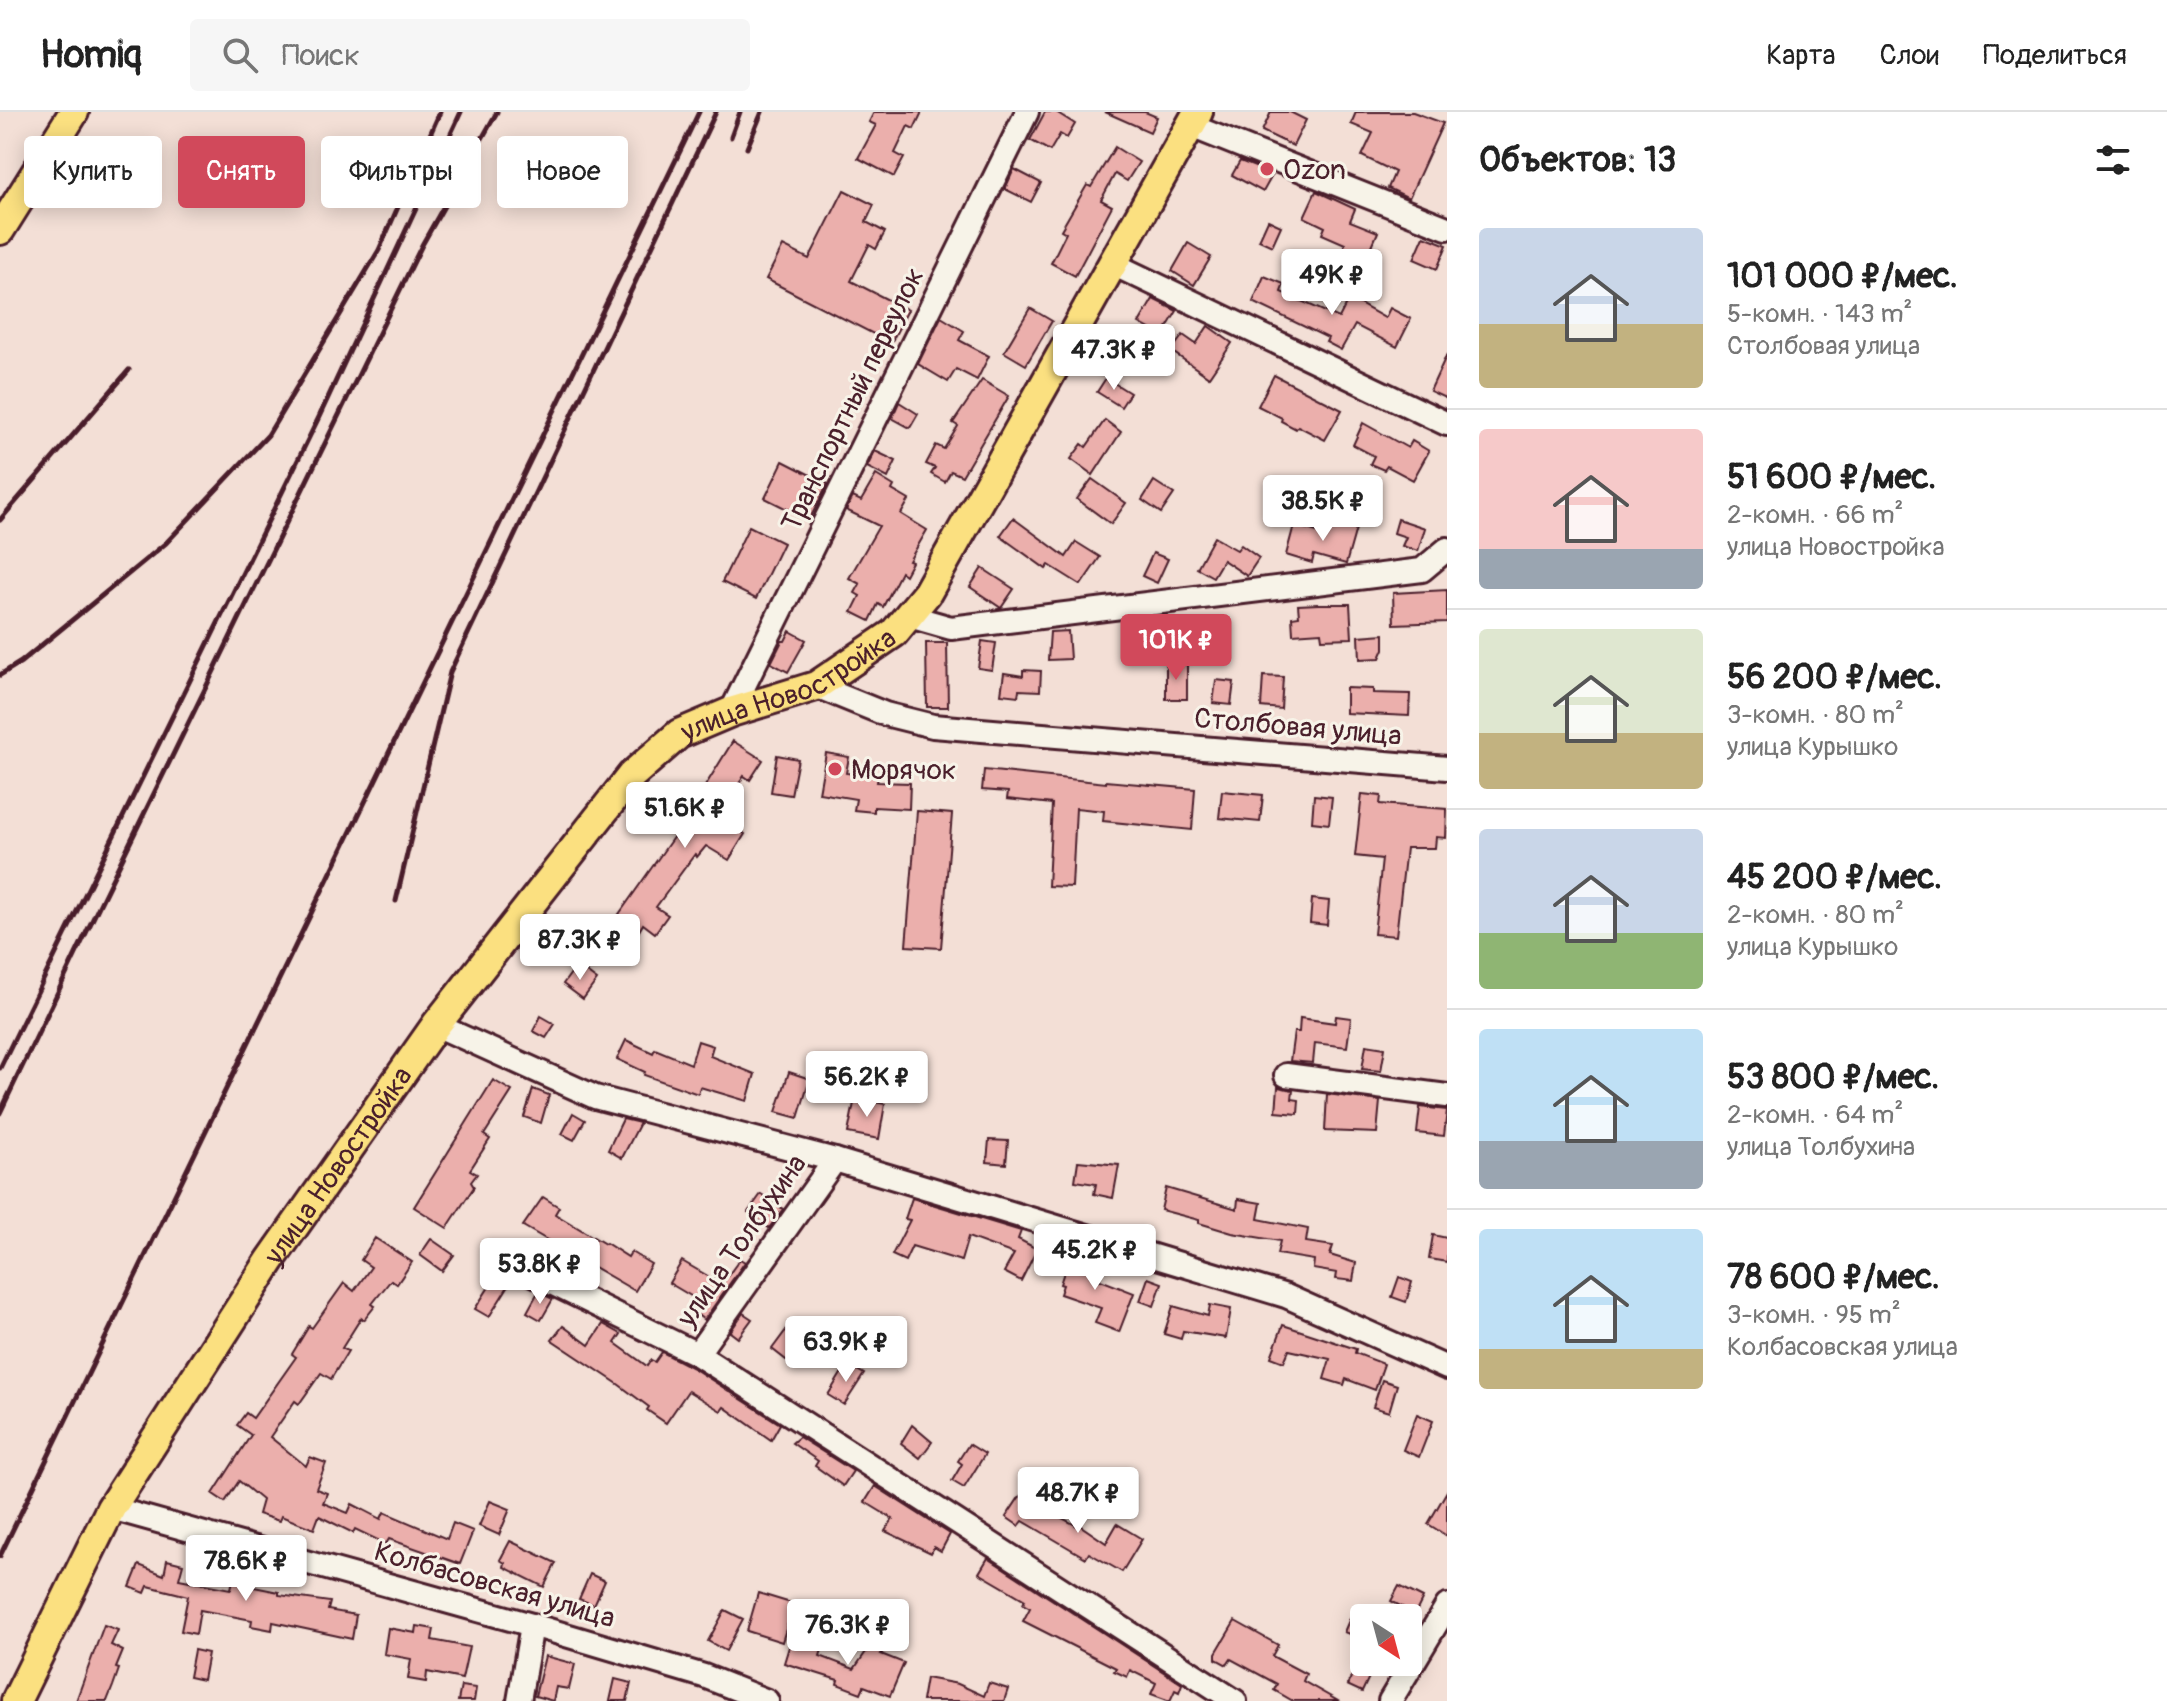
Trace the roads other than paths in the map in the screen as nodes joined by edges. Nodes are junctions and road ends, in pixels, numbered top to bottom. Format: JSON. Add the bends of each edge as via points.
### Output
{"nodes":[{"id":1,"x":74,"y":112,"type":"edge"},
{"id":2,"x":1027,"y":112,"type":"edge"},
{"id":3,"x":1194,"y":119,"type":"edge"},
{"id":4,"x":1447,"y":228,"type":"edge"},
{"id":5,"x":0,"y":230,"type":"edge"},
{"id":6,"x":1113,"y":264,"type":"junction"},
{"id":7,"x":1447,"y":424,"type":"edge"},
{"id":8,"x":1447,"y":549,"type":"edge"},
{"id":9,"x":909,"y":616,"type":"junction"},
{"id":10,"x":816,"y":686,"type":"junction"},
{"id":11,"x":731,"y":712,"type":"junction"},
{"id":12,"x":1447,"y":768,"type":"edge"},
{"id":13,"x":436,"y":1025,"type":"junction"},
{"id":14,"x":1286,"y":1075,"type":"dead end"},
{"id":15,"x":1447,"y":1096,"type":"edge"},
{"id":16,"x":835,"y":1160,"type":"junction"},
{"id":17,"x":519,"y":1267,"type":"dead end"},
{"id":18,"x":697,"y":1354,"type":"junction"},
{"id":19,"x":1447,"y":1368,"type":"edge"},
{"id":20,"x":111,"y":1508,"type":"junction"},
{"id":21,"x":1447,"y":1606,"type":"edge"},
{"id":22,"x":532,"y":1625,"type":"junction"},
{"id":23,"x":16,"y":1701,"type":"edge"},
{"id":24,"x":519,"y":1701,"type":"edge"},
{"id":25,"x":767,"y":1701,"type":"edge"},
{"id":26,"x":1235,"y":1701,"type":"edge"},
{"id":27,"x":1390,"y":1701,"type":"edge"}],
"edges":[{"from":1,"to":5,"type":"main road"},
{"from":2,"to":11,"type":"street","name":"Транспортный переулок"},
{"from":3,"to":4,"type":"street"},
{"from":3,"to":6,"type":"main road","name":"улица Новостройка"},
{"from":6,"to":7,"type":"street"},
{"from":6,"to":9,"type":"main road","name":"улица Новостройка","via":[[927,593]]},
{"from":8,"to":9,"type":"street","via":[[1422,570],[951,628]]},
{"from":9,"to":10,"type":"main road","name":"улица Новостройка","via":[[894,633]]},
{"from":10,"to":11,"type":"main road","name":"улица Новостройка"},
{"from":10,"to":12,"type":"street","name":"Столбовая улица","via":[[885,714],[933,726]]},
{"from":11,"to":13,"type":"main road","name":"улица Новостройка","via":[[679,734],[632,775]]},
{"from":13,"to":16,"type":"street","via":[[595,1097]]},
{"from":13,"to":20,"type":"main road","name":"улица Новостройка","via":[[270,1261]]},
{"from":14,"to":15,"type":"street"},
{"from":16,"to":18,"type":"street","name":"улица Толбухина"},
{"from":16,"to":19,"type":"street","via":[[1286,1296]]},
{"from":17,"to":18,"type":"street","name":"улица Толбухина"},
{"from":18,"to":26,"type":"street","name":"улица Толбухина"},
{"from":20,"to":22,"type":"street","name":"Колбасовская улица"},
{"from":20,"to":23,"type":"main road","name":"улица Новостройка"},
{"from":21,"to":27,"type":"street"},
{"from":22,"to":24,"type":"street"},
{"from":22,"to":25,"type":"street","name":"Колбасовская улица","via":[[704,1676]]}]}
